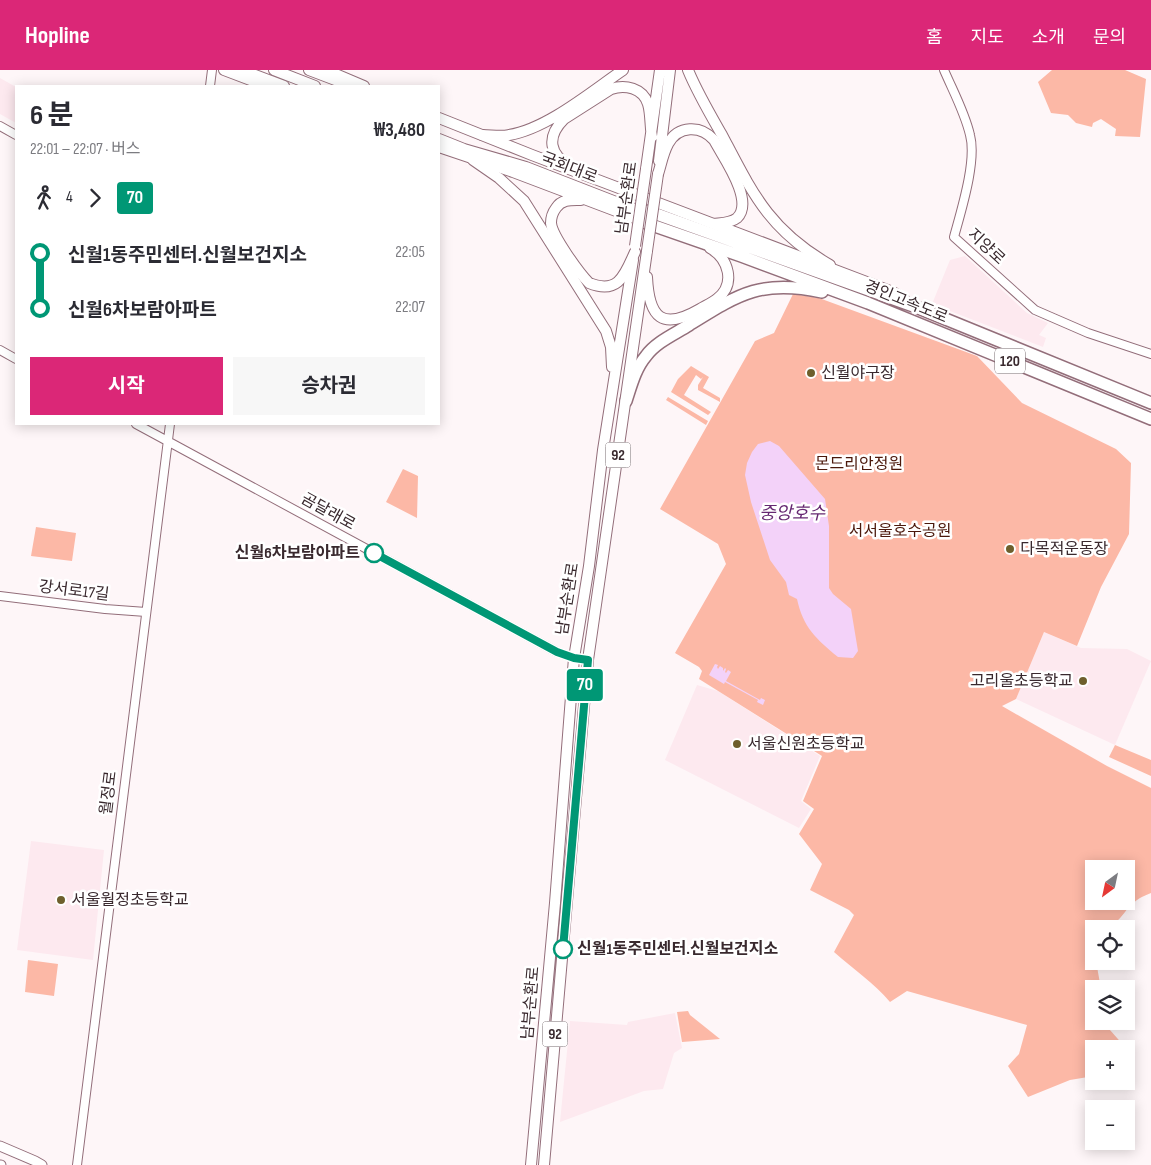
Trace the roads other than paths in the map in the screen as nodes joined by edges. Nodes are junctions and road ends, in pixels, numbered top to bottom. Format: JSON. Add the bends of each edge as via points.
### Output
{"nodes":[{"id":1,"x":212,"y":70,"type":"edge"},
{"id":2,"x":224,"y":70,"type":"edge"},
{"id":3,"x":242,"y":70,"type":"edge"},
{"id":4,"x":263,"y":70,"type":"edge"},
{"id":5,"x":274,"y":70,"type":"edge"},
{"id":6,"x":309,"y":70,"type":"edge"},
{"id":7,"x":326,"y":70,"type":"edge"},
{"id":8,"x":623,"y":70,"type":"edge"},
{"id":9,"x":660,"y":70,"type":"edge"},
{"id":10,"x":670,"y":70,"type":"edge"},
{"id":11,"x":688,"y":70,"type":"edge"},
{"id":12,"x":944,"y":70,"type":"edge"},
{"id":13,"x":210,"y":85,"type":"edge"},
{"id":14,"x":263,"y":85,"type":"edge"},
{"id":15,"x":281,"y":85,"type":"edge"},
{"id":16,"x":301,"y":85,"type":"edge"},
{"id":17,"x":312,"y":85,"type":"edge"},
{"id":18,"x":349,"y":85,"type":"edge"},
{"id":19,"x":362,"y":85,"type":"edge"},
{"id":20,"x":440,"y":118,"type":"edge"},
{"id":21,"x":0,"y":126,"type":"edge"},
{"id":22,"x":15,"y":134,"type":"edge"},
{"id":23,"x":440,"y":134,"type":"edge"},
{"id":24,"x":480,"y":134,"type":"junction"},
{"id":25,"x":652,"y":136,"type":"junction"},
{"id":26,"x":440,"y":139,"type":"edge"},
{"id":27,"x":440,"y":148,"type":"edge"},
{"id":28,"x":472,"y":160,"type":"junction"},
{"id":29,"x":658,"y":174,"type":"junction"},
{"id":30,"x":585,"y":175,"type":"junction"},
{"id":31,"x":590,"y":201,"type":"junction"},
{"id":32,"x":648,"y":211,"type":"joint"},
{"id":33,"x":646,"y":223,"type":"joint"},
{"id":34,"x":711,"y":224,"type":"junction"},
{"id":35,"x":705,"y":245,"type":"junction"},
{"id":36,"x":635,"y":249,"type":"junction"},
{"id":37,"x":647,"y":253,"type":"junction"},
{"id":38,"x":741,"y":256,"type":"junction"},
{"id":39,"x":846,"y":274,"type":"junction"},
{"id":40,"x":868,"y":304,"type":"junction"},
{"id":41,"x":916,"y":308,"type":"junction"},
{"id":42,"x":0,"y":350,"type":"edge"},
{"id":43,"x":1151,"y":354,"type":"edge"},
{"id":44,"x":15,"y":358,"type":"edge"},
{"id":45,"x":626,"y":401,"type":"junction"},
{"id":46,"x":1151,"y":403,"type":"edge"},
{"id":47,"x":1151,"y":419,"type":"edge"},
{"id":48,"x":138,"y":425,"type":"edge"},
{"id":49,"x":170,"y":425,"type":"edge"},
{"id":50,"x":168,"y":441,"type":"junction"},
{"id":51,"x":603,"y":450,"type":"junction"},
{"id":52,"x":586,"y":586,"type":"junction"},
{"id":53,"x":0,"y":596,"type":"edge"},
{"id":54,"x":146,"y":612,"type":"junction"},
{"id":55,"x":594,"y":616,"type":"junction"},
{"id":56,"x":574,"y":658,"type":"junction"},
{"id":57,"x":588,"y":660,"type":"junction"},
{"id":58,"x":0,"y":1146,"type":"edge"},
{"id":59,"x":39,"y":1164,"type":"edge"},
{"id":60,"x":77,"y":1165,"type":"edge"},
{"id":61,"x":531,"y":1165,"type":"edge"},
{"id":62,"x":544,"y":1165,"type":"edge"}],
"edges":[{"from":1,"to":13,"type":"street"},
{"from":2,"to":14,"type":"main road"},
{"from":3,"to":15,"type":"main road"},
{"from":4,"to":16,"type":"main road"},
{"from":5,"to":17,"type":"main road"},
{"from":6,"to":18,"type":"main road"},
{"from":7,"to":19,"type":"main road"},
{"from":8,"to":24,"type":"main road","via":[[542,123],[510,135]]},
{"from":9,"to":25,"type":"main road","name":"남부순환로","number":"92"},
{"from":10,"to":29,"type":"main road","name":"남부순환로","number":"92"},
{"from":11,"to":39,"type":"main road","via":[[762,207],[795,242]]},
{"from":12,"to":43,"type":"street","name":"지양로","via":[[972,145],[970,171],[954,237],[1035,310],[1088,333]]},
{"from":20,"to":24,"type":"main road"},
{"from":21,"to":22,"type":"street"},
{"from":23,"to":32,"type":"main road","name":"국회대로","via":[[529,164]]},
{"from":24,"to":30,"type":"main road"},
{"from":25,"to":30,"type":"main road","via":[[648,104],[642,95],[626,87],[611,89],[564,119],[558,125],[552,142],[553,150],[564,164]]},
{"from":25,"to":36,"type":"main road","name":"남부순환로","number":"92","bridge":true},
{"from":26,"to":38,"type":"main road","name":"국회대로","via":[[526,168],[727,245]]},
{"from":27,"to":28,"type":"main road"},
{"from":28,"to":31,"type":"main road"},
{"from":28,"to":51,"type":"main road","via":[[500,178],[524,201],[606,331],[612,368]]},
{"from":29,"to":34,"type":"main road","via":[[667,145],[678,133],[696,128],[709,134],[740,189],[743,202],[736,218]]},
{"from":29,"to":37,"type":"main road","name":"남부순환로","number":"92","bridge":true},
{"from":30,"to":34,"type":"main road"},
{"from":31,"to":33,"type":"main road"},
{"from":31,"to":36,"type":"main road","via":[[564,200],[553,213],[551,223],[554,234],[589,284],[612,285],[618,282],[624,277]]},
{"from":32,"to":41,"type":"highway","name":"경인고속도로"},
{"from":33,"to":35,"type":"highway","name":"경인고속도로"},
{"from":34,"to":39,"type":"main road"},
{"from":35,"to":37,"type":"main road","via":[[723,258],[728,282],[717,299],[680,320],[659,316],[650,303]]},
{"from":35,"to":38,"type":"highway","name":"경인고속도로"},
{"from":36,"to":51,"type":"main road","name":"남부순환로","number":"92"},
{"from":37,"to":45,"type":"main road","name":"남부순환로","number":"92"},
{"from":38,"to":40,"type":"highway","name":"경인고속도로"},
{"from":39,"to":41,"type":"main road","via":[[893,292]]},
{"from":40,"to":45,"type":"highway","via":[[798,287],[754,290],[736,297],[647,354],[635,374]]},
{"from":40,"to":47,"type":"highway","name":"경인고속도로","number":"120"},
{"from":41,"to":46,"type":"highway","name":"경인고속도로","number":"120"},
{"from":42,"to":44,"type":"street"},
{"from":45,"to":55,"type":"main road","name":"남부순환로","number":"92"},
{"from":48,"to":50,"type":"street","name":"곰달래로"},
{"from":49,"to":50,"type":"street","name":"월정로"},
{"from":50,"to":54,"type":"street","name":"월정로"},
{"from":50,"to":56,"type":"street","name":"곰달래로","via":[[557,652]]},
{"from":51,"to":52,"type":"main road","name":"남부순환로","number":"92"},
{"from":52,"to":55,"type":"main road","via":[[589,594],[585,617],[590,620]]},
{"from":52,"to":56,"type":"main road","name":"남부순환로","number":"92"},
{"from":53,"to":54,"type":"street","name":"강서로17길"},
{"from":54,"to":60,"type":"street","name":"월정로"},
{"from":55,"to":57,"type":"main road","name":"남부순환로","number":"92"},
{"from":56,"to":57,"type":"street","name":"곰달래로"},
{"from":56,"to":61,"type":"main road","name":"남부순환로","number":"92"},
{"from":57,"to":62,"type":"main road","name":"남부순환로","number":"92"},
{"from":58,"to":59,"type":"main road"}]}
